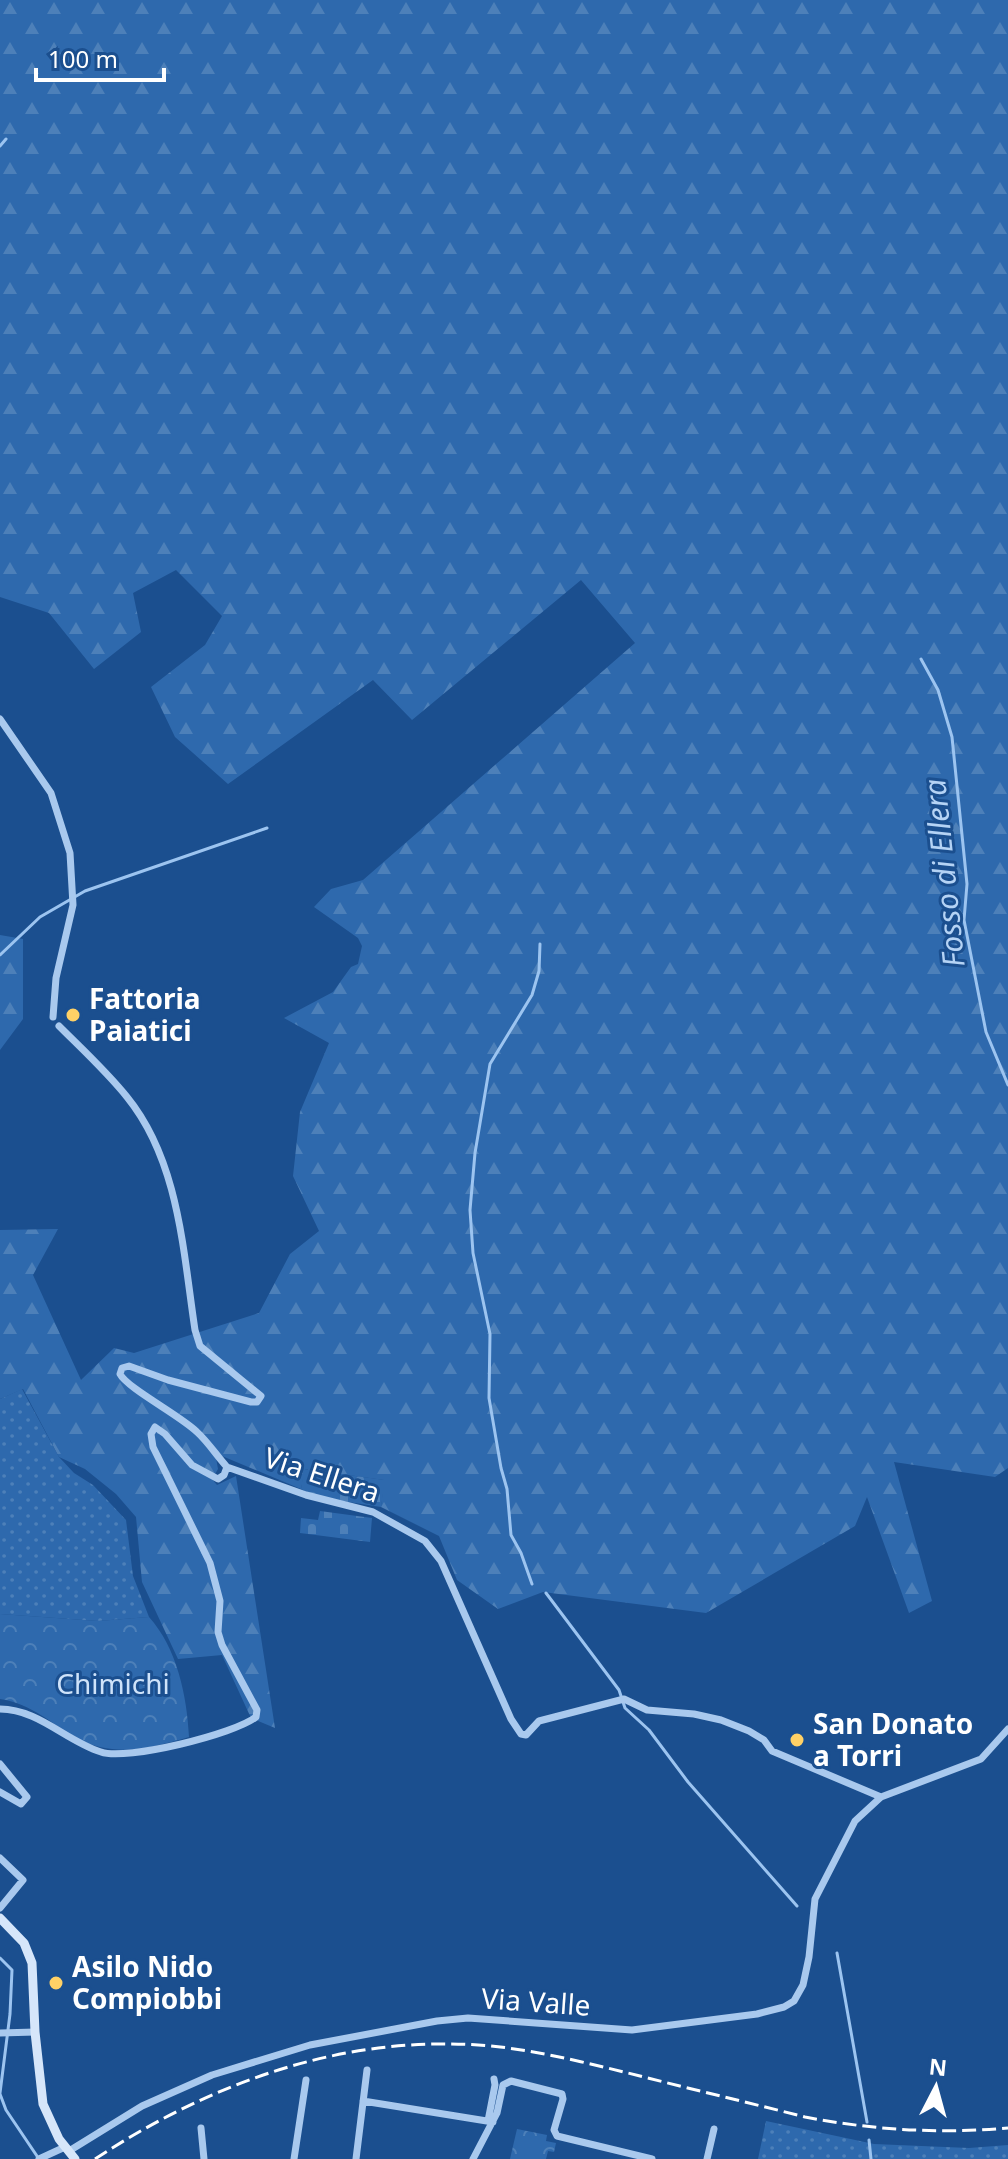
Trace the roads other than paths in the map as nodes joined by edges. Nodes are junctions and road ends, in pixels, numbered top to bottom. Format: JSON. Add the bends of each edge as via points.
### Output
{"nodes":[{"id":1,"x":0,"y":719,"type":"edge"},
{"id":2,"x":53,"y":1017,"type":"dead end"},
{"id":3,"x":59,"y":1026,"type":"dead end"},
{"id":4,"x":227,"y":1467,"type":"junction"},
{"id":5,"x":0,"y":1709,"type":"edge"},
{"id":6,"x":1008,"y":1729,"type":"edge"},
{"id":7,"x":0,"y":1764,"type":"edge"},
{"id":8,"x":0,"y":1792,"type":"edge"},
{"id":9,"x":881,"y":1797,"type":"junction"},
{"id":10,"x":0,"y":1858,"type":"edge"},
{"id":11,"x":0,"y":1908,"type":"edge"},
{"id":12,"x":0,"y":1918,"type":"edge"},
{"id":13,"x":30,"y":2032,"type":"junction"},
{"id":14,"x":0,"y":2033,"type":"edge"},
{"id":15,"x":367,"y":2070,"type":"dead end"},
{"id":16,"x":494,"y":2079,"type":"dead end"},
{"id":17,"x":306,"y":2080,"type":"dead end"},
{"id":18,"x":363,"y":2101,"type":"junction"},
{"id":19,"x":490,"y":2121,"type":"junction"},
{"id":20,"x":201,"y":2128,"type":"dead end"},
{"id":21,"x":714,"y":2129,"type":"dead end"},
{"id":22,"x":70,"y":2152,"type":"edge"},
{"id":23,"x":42,"y":2157,"type":"edge"},
{"id":24,"x":204,"y":2159,"type":"edge"},
{"id":25,"x":294,"y":2159,"type":"edge"},
{"id":26,"x":356,"y":2159,"type":"edge"},
{"id":27,"x":473,"y":2159,"type":"edge"},
{"id":28,"x":652,"y":2159,"type":"edge"},
{"id":29,"x":707,"y":2159,"type":"edge"}],
"edges":[{"from":1,"to":2,"type":"street","via":[[56,803],[70,853],[73,905]]},
{"from":3,"to":4,"type":"street","via":[[128,1099],[161,1155],[177,1211],[200,1346],[261,1399],[251,1402],[129,1366],[120,1374],[197,1431]]},
{"from":4,"to":5,"type":"street","name":"Via Ellera","via":[[218,1479],[192,1465],[155,1427],[151,1434],[210,1563],[220,1601],[218,1632],[256,1717],[246,1725],[178,1744],[111,1754],[74,1741],[24,1713]]},
{"from":4,"to":9,"type":"street","name":"Via Ellera","via":[[306,1495],[363,1508],[425,1541],[441,1561],[521,1734],[539,1721],[620,1700],[749,1731],[772,1751]]},
{"from":6,"to":9,"type":"street","via":[[981,1759]]},
{"from":7,"to":8,"type":"street","via":[[27,1797],[21,1804]]},
{"from":9,"to":22,"type":"street","name":"Via Valle","via":[[855,1821],[819,1890],[803,1985],[784,2007],[632,2030],[468,2018],[310,2045],[212,2075],[142,2106]]},
{"from":10,"to":11,"type":"street","via":[[23,1880]]},
{"from":12,"to":13,"type":"street","via":[[24,1943],[32,1963]]},
{"from":13,"to":14,"type":"street"},
{"from":13,"to":22,"type":"street","via":[[43,2104]]},
{"from":15,"to":18,"type":"street"},
{"from":16,"to":19,"type":"street"},
{"from":17,"to":25,"type":"street"},
{"from":18,"to":19,"type":"street"},
{"from":18,"to":26,"type":"street"},
{"from":19,"to":27,"type":"street"},
{"from":19,"to":28,"type":"street","via":[[503,2085],[511,2081],[562,2094],[555,2128],[562,2138]]},
{"from":20,"to":24,"type":"street"},
{"from":21,"to":29,"type":"street"},
{"from":22,"to":23,"type":"street","name":"Via Valle"}]}
